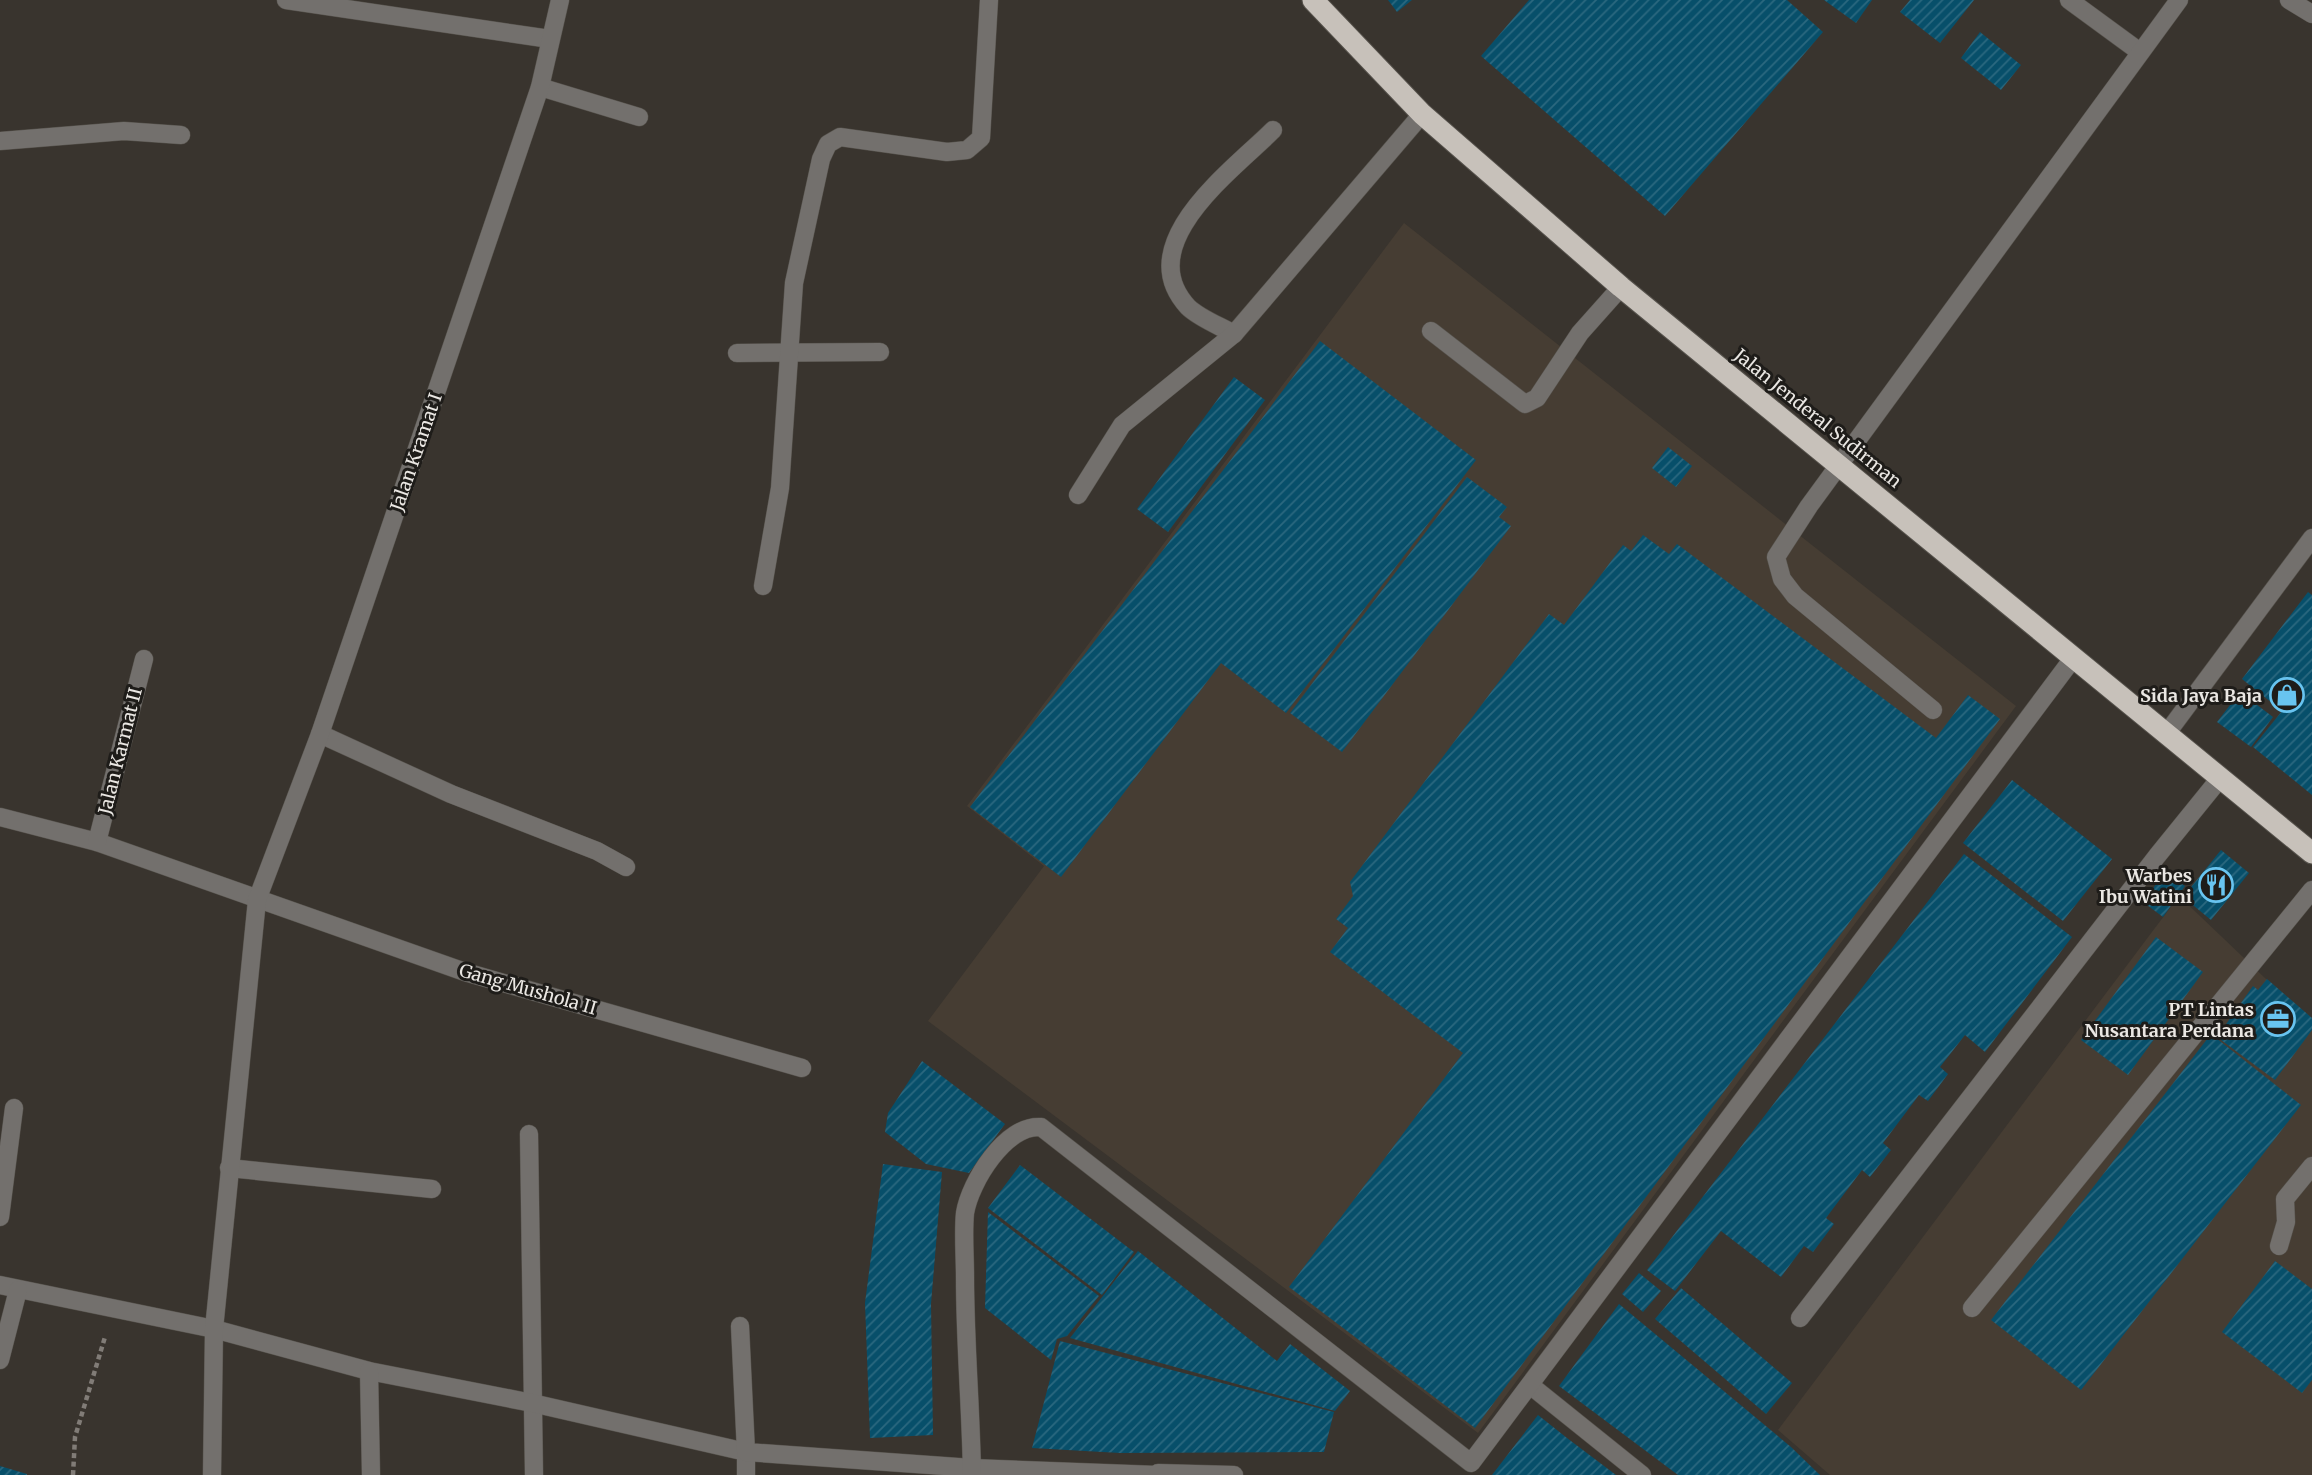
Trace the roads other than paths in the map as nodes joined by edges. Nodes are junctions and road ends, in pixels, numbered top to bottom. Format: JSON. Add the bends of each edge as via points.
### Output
{"nodes":[{"id":1,"x":286,"y":0,"type":"edge"},
{"id":2,"x":560,"y":0,"type":"edge"},
{"id":3,"x":989,"y":0,"type":"edge"},
{"id":4,"x":1313,"y":0,"type":"edge"},
{"id":5,"x":2069,"y":0,"type":"edge"},
{"id":6,"x":2179,"y":0,"type":"edge"},
{"id":7,"x":2289,"y":0,"type":"edge"},
{"id":8,"x":2312,"y":14,"type":"edge"},
{"id":9,"x":550,"y":39,"type":"junction"},
{"id":10,"x":2140,"y":52,"type":"junction"},
{"id":11,"x":540,"y":87,"type":"junction"},
{"id":12,"x":1422,"y":114,"type":"junction"},
{"id":13,"x":639,"y":117,"type":"dead end"},
{"id":14,"x":1273,"y":130,"type":"dead end"},
{"id":15,"x":181,"y":135,"type":"dead end"},
{"id":16,"x":0,"y":141,"type":"edge"},
{"id":17,"x":1620,"y":287,"type":"junction"},
{"id":18,"x":1431,"y":331,"type":"dead end"},
{"id":19,"x":1234,"y":334,"type":"junction"},
{"id":20,"x":790,"y":352,"type":"junction"},
{"id":21,"x":880,"y":352,"type":"dead end"},
{"id":22,"x":737,"y":353,"type":"dead end"},
{"id":23,"x":1841,"y":465,"type":"junction"},
{"id":24,"x":1078,"y":495,"type":"dead end"},
{"id":25,"x":2312,"y":538,"type":"edge"},
{"id":26,"x":763,"y":586,"type":"dead end"},
{"id":27,"x":2074,"y":657,"type":"junction"},
{"id":28,"x":144,"y":659,"type":"dead end"},
{"id":29,"x":1933,"y":710,"type":"dead end"},
{"id":30,"x":2167,"y":733,"type":"junction"},
{"id":31,"x":320,"y":734,"type":"junction"},
{"id":32,"x":2221,"y":777,"type":"junction"},
{"id":33,"x":0,"y":817,"type":"edge"},
{"id":34,"x":97,"y":842,"type":"junction"},
{"id":35,"x":2312,"y":853,"type":"edge"},
{"id":36,"x":626,"y":867,"type":"dead end"},
{"id":37,"x":2312,"y":890,"type":"edge"},
{"id":38,"x":257,"y":900,"type":"junction"},
{"id":39,"x":802,"y":1068,"type":"dead end"},
{"id":40,"x":14,"y":1108,"type":"dead end"},
{"id":41,"x":529,"y":1134,"type":"dead end"},
{"id":42,"x":2312,"y":1166,"type":"edge"},
{"id":43,"x":229,"y":1168,"type":"junction"},
{"id":44,"x":432,"y":1189,"type":"dead end"},
{"id":45,"x":0,"y":1217,"type":"edge"},
{"id":46,"x":2279,"y":1247,"type":"dead end"},
{"id":47,"x":0,"y":1285,"type":"edge"},
{"id":48,"x":18,"y":1290,"type":"junction"},
{"id":49,"x":1972,"y":1308,"type":"dead end"},
{"id":50,"x":1800,"y":1318,"type":"dead end"},
{"id":51,"x":740,"y":1326,"type":"dead end"},
{"id":52,"x":214,"y":1329,"type":"junction"},
{"id":53,"x":0,"y":1360,"type":"edge"},
{"id":54,"x":369,"y":1371,"type":"junction"},
{"id":55,"x":1530,"y":1385,"type":"junction"},
{"id":56,"x":532,"y":1403,"type":"junction"},
{"id":57,"x":746,"y":1452,"type":"junction"},
{"id":58,"x":1466,"y":1469,"type":"edge"},
{"id":59,"x":972,"y":1471,"type":"edge"},
{"id":60,"x":1158,"y":1474,"type":"edge"},
{"id":61,"x":212,"y":1475,"type":"edge"},
{"id":62,"x":371,"y":1475,"type":"edge"},
{"id":63,"x":534,"y":1475,"type":"edge"},
{"id":64,"x":746,"y":1475,"type":"edge"},
{"id":65,"x":1234,"y":1475,"type":"edge"},
{"id":66,"x":1642,"y":1475,"type":"edge"}],
"edges":[{"from":1,"to":9,"type":"street"},
{"from":2,"to":9,"type":"street","name":"Jalan Kramat I"},
{"from":3,"to":20,"type":"street","via":[[981,138],[967,150],[947,152],[840,137],[828,145],[794,283]]},
{"from":4,"to":12,"type":"highway","name":"Jalan Jenderal Sudirman"},
{"from":5,"to":10,"type":"street"},
{"from":6,"to":10,"type":"street"},
{"from":7,"to":8,"type":"street"},
{"from":9,"to":11,"type":"street","name":"Jalan Kramat I"},
{"from":10,"to":23,"type":"street"},
{"from":11,"to":13,"type":"street"},
{"from":11,"to":31,"type":"street","name":"Jalan Kramat I"},
{"from":12,"to":17,"type":"highway","name":"Jalan Jenderal Sudirman"},
{"from":12,"to":19,"type":"street"},
{"from":14,"to":19,"type":"street","via":[[1192,209],[1169,256],[1172,284],[1189,309]]},
{"from":15,"to":16,"type":"street","via":[[124,131]]},
{"from":17,"to":18,"type":"street","via":[[1580,333],[1537,398],[1525,404]]},
{"from":17,"to":23,"type":"highway","name":"Jalan Jenderal Sudirman"},
{"from":19,"to":24,"type":"street","via":[[1122,425]]},
{"from":20,"to":21,"type":"street"},
{"from":20,"to":22,"type":"street"},
{"from":20,"to":26,"type":"street","via":[[780,488]]},
{"from":23,"to":27,"type":"highway","name":"Jalan Jenderal Sudirman"},
{"from":23,"to":29,"type":"street","via":[[1776,557],[1782,579],[1795,596]]},
{"from":25,"to":30,"type":"street"},
{"from":27,"to":30,"type":"highway","name":"Jalan Jenderal Sudirman"},
{"from":27,"to":55,"type":"street"},
{"from":28,"to":34,"type":"street","name":"Jalan Karmat II"},
{"from":30,"to":32,"type":"highway","name":"Jalan Jenderal Sudirman"},
{"from":31,"to":36,"type":"street","via":[[451,794],[597,850]]},
{"from":31,"to":38,"type":"street","name":"Jalan Kramat I"},
{"from":32,"to":35,"type":"highway","name":"Jalan Jenderal Sudirman"},
{"from":32,"to":50,"type":"street"},
{"from":33,"to":34,"type":"street","name":"Gang Mushola II"},
{"from":34,"to":38,"type":"street","name":"Gang Mushola II"},
{"from":37,"to":49,"type":"street"},
{"from":38,"to":39,"type":"street","name":"Gang Mushola II","via":[[465,972]]},
{"from":38,"to":43,"type":"street","name":"Jalan Kramat I"},
{"from":40,"to":45,"type":"street"},
{"from":41,"to":56,"type":"street"},
{"from":42,"to":46,"type":"street","via":[[2285,1199],[2286,1222]]},
{"from":43,"to":44,"type":"street"},
{"from":43,"to":52,"type":"street","name":"Jalan Kramat I"},
{"from":47,"to":48,"type":"street"},
{"from":48,"to":52,"type":"street"},
{"from":48,"to":53,"type":"street"},
{"from":51,"to":57,"type":"street"},
{"from":52,"to":54,"type":"street"},
{"from":52,"to":61,"type":"street","name":"Jalan Kramat I"},
{"from":54,"to":56,"type":"street"},
{"from":54,"to":62,"type":"street"},
{"from":55,"to":58,"type":"street"},
{"from":55,"to":66,"type":"street"},
{"from":56,"to":57,"type":"street"},
{"from":56,"to":63,"type":"street"},
{"from":57,"to":59,"type":"street"},
{"from":57,"to":64,"type":"street"},
{"from":58,"to":59,"type":"street","via":[[1041,1127],[1030,1126],[1005,1141],[976,1180],[965,1212]]},
{"from":59,"to":60,"type":"street"},
{"from":60,"to":65,"type":"street"}]}
